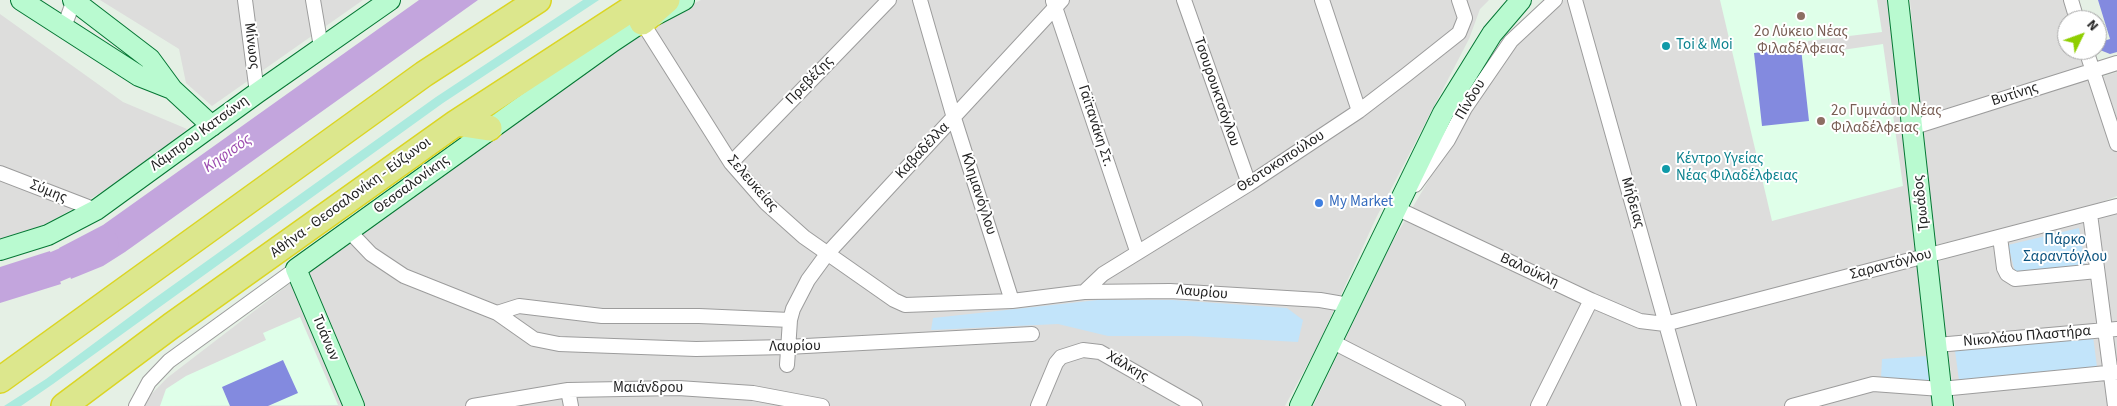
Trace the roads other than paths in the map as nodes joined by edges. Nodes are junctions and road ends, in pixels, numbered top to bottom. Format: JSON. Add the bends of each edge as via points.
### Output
{"nodes":[{"id":1,"x":21,"y":0,"type":"edge"},
{"id":2,"x":74,"y":0,"type":"edge"},
{"id":3,"x":245,"y":0,"type":"edge"},
{"id":4,"x":313,"y":0,"type":"edge"},
{"id":5,"x":390,"y":0,"type":"edge"},
{"id":6,"x":538,"y":0,"type":"edge"},
{"id":7,"x":667,"y":0,"type":"edge"},
{"id":8,"x":684,"y":0,"type":"edge"},
{"id":9,"x":889,"y":0,"type":"edge"},
{"id":10,"x":920,"y":0,"type":"edge"},
{"id":11,"x":1184,"y":0,"type":"edge"},
{"id":12,"x":1322,"y":0,"type":"edge"},
{"id":13,"x":1459,"y":0,"type":"edge"},
{"id":14,"x":1521,"y":0,"type":"edge"},
{"id":15,"x":1555,"y":0,"type":"edge"},
{"id":16,"x":1575,"y":0,"type":"edge"},
{"id":17,"x":1898,"y":0,"type":"edge"},
{"id":18,"x":1057,"y":2,"type":"edge"},
{"id":19,"x":643,"y":11,"type":"edge"},
{"id":20,"x":64,"y":27,"type":"junction"},
{"id":21,"x":321,"y":47,"type":"junction"},
{"id":22,"x":2090,"y":60,"type":"edge"},
{"id":23,"x":2117,"y":63,"type":"edge"},
{"id":24,"x":2093,"y":70,"type":"junction"},
{"id":25,"x":172,"y":89,"type":"junction"},
{"id":26,"x":257,"y":93,"type":"junction"},
{"id":27,"x":1359,"y":110,"type":"junction"},
{"id":28,"x":954,"y":118,"type":"junction"},
{"id":29,"x":456,"y":123,"type":"junction"},
{"id":30,"x":212,"y":126,"type":"junction"},
{"id":31,"x":1914,"y":127,"type":"junction"},
{"id":32,"x":489,"y":128,"type":"junction"},
{"id":33,"x":2117,"y":144,"type":"edge"},
{"id":34,"x":731,"y":163,"type":"junction"},
{"id":35,"x":0,"y":173,"type":"edge"},
{"id":36,"x":1249,"y":184,"type":"junction"},
{"id":37,"x":2117,"y":206,"type":"edge"},
{"id":38,"x":1396,"y":208,"type":"junction"},
{"id":39,"x":96,"y":210,"type":"junction"},
{"id":40,"x":2090,"y":214,"type":"junction"},
{"id":41,"x":349,"y":231,"type":"junction"},
{"id":42,"x":2000,"y":237,"type":"junction"},
{"id":43,"x":0,"y":250,"type":"edge"},
{"id":44,"x":1137,"y":251,"type":"junction"},
{"id":45,"x":827,"y":254,"type":"junction"},
{"id":46,"x":1927,"y":256,"type":"junction"},
{"id":47,"x":296,"y":269,"type":"junction"},
{"id":48,"x":2097,"y":271,"type":"junction"},
{"id":49,"x":1084,"y":292,"type":"junction"},
{"id":50,"x":1591,"y":300,"type":"junction"},
{"id":51,"x":1012,"y":301,"type":"junction"},
{"id":52,"x":905,"y":305,"type":"joint"},
{"id":53,"x":1349,"y":305,"type":"junction"},
{"id":54,"x":496,"y":313,"type":"junction"},
{"id":55,"x":792,"y":314,"type":"junction"},
{"id":56,"x":1665,"y":324,"type":"junction"},
{"id":57,"x":2110,"y":329,"type":"edge"},
{"id":58,"x":1032,"y":334,"type":"dead end"},
{"id":59,"x":1331,"y":342,"type":"junction"},
{"id":60,"x":1937,"y":345,"type":"junction"},
{"id":61,"x":787,"y":347,"type":"junction"},
{"id":62,"x":787,"y":365,"type":"dead end"},
{"id":63,"x":2114,"y":372,"type":"edge"},
{"id":64,"x":0,"y":380,"type":"edge"},
{"id":65,"x":568,"y":390,"type":"junction"},
{"id":66,"x":1942,"y":398,"type":"edge"},
{"id":67,"x":71,"y":402,"type":"edge"},
{"id":68,"x":783,"y":402,"type":"edge"},
{"id":69,"x":136,"y":406,"type":"edge"},
{"id":70,"x":354,"y":406,"type":"edge"},
{"id":71,"x":473,"y":406,"type":"edge"},
{"id":72,"x":571,"y":406,"type":"edge"},
{"id":73,"x":822,"y":406,"type":"edge"},
{"id":74,"x":1038,"y":406,"type":"edge"},
{"id":75,"x":1195,"y":406,"type":"edge"},
{"id":76,"x":1300,"y":406,"type":"edge"},
{"id":77,"x":1458,"y":406,"type":"edge"},
{"id":78,"x":1538,"y":406,"type":"edge"},
{"id":79,"x":1689,"y":406,"type":"edge"},
{"id":80,"x":1792,"y":406,"type":"edge"},
{"id":81,"x":2116,"y":406,"type":"edge"}],
"edges":[{"from":1,"to":20,"type":"street"},
{"from":2,"to":20,"type":"street"},
{"from":2,"to":25,"type":"street","via":[[150,59]]},
{"from":3,"to":26,"type":"street","name":"Μίνωος"},
{"from":4,"to":21,"type":"street"},
{"from":5,"to":21,"type":"street","name":"Λάμπρου Κατσώνη"},
{"from":6,"to":64,"type":"highway","via":[[424,74]]},
{"from":7,"to":19,"type":"highway","name":"Αθήνα - Θεσσαλονίκη - Εύζωνοι"},
{"from":8,"to":19,"type":"street","name":"Θεσσαλονίκης"},
{"from":9,"to":34,"type":"street","name":"Πρεβέζης"},
{"from":10,"to":28,"type":"street","name":"Κλημανόγλου"},
{"from":11,"to":36,"type":"street","name":"Τσουρουκτσόγλου"},
{"from":12,"to":27,"type":"street"},
{"from":13,"to":27,"type":"street","name":"Θεοτοκοπούλου","via":[[1465,18],[1459,33]]},
{"from":14,"to":38,"type":"street","name":"Πίνδου","via":[[1472,63],[1426,145]]},
{"from":15,"to":38,"type":"street","name":"Πίνδου","via":[[1511,41],[1465,108],[1440,152]]},
{"from":16,"to":56,"type":"street","name":"Μήδειας"},
{"from":17,"to":31,"type":"street","name":"Τρωάδος"},
{"from":18,"to":28,"type":"street","name":"Καβαδέλλα"},
{"from":18,"to":44,"type":"street","name":"Γαϊτανάκη Στ."},
{"from":19,"to":29,"type":"highway","name":"Αθήνα - Θεσσαλονίκη - Εύζωνοι"},
{"from":19,"to":32,"type":"street","name":"Θεσσαλονίκης"},
{"from":19,"to":34,"type":"street","name":"Σελευκείας"},
{"from":20,"to":25,"type":"street","via":[[139,76]]},
{"from":21,"to":26,"type":"street","name":"Λάμπρου Κατσώνη"},
{"from":22,"to":24,"type":"street"},
{"from":23,"to":24,"type":"street","name":"Βυτίνης"},
{"from":24,"to":31,"type":"street","name":"Βυτίνης"},
{"from":24,"to":33,"type":"street"},
{"from":25,"to":30,"type":"street"},
{"from":26,"to":30,"type":"street","name":"Λάμπρου Κατσώνη"},
{"from":27,"to":36,"type":"street","name":"Θεοτοκοπούλου"},
{"from":28,"to":45,"type":"street","name":"Καβαδέλλα"},
{"from":28,"to":51,"type":"street","name":"Κλημανόγλου"},
{"from":29,"to":32,"type":"highway"},
{"from":29,"to":67,"type":"highway","name":"Αθήνα - Θεσσαλονίκη - Εύζωνοι","via":[[170,326]]},
{"from":30,"to":39,"type":"street","name":"Λάμπρου Κατσώνη"},
{"from":31,"to":46,"type":"street","name":"Τρωάδος"},
{"from":32,"to":41,"type":"street","name":"Θεσσαλονίκης"},
{"from":34,"to":45,"type":"street","name":"Σελευκείας","via":[[766,203]]},
{"from":35,"to":39,"type":"street","name":"Σύμης"},
{"from":36,"to":44,"type":"street","name":"Θεοτοκοπούλου"},
{"from":37,"to":40,"type":"street","name":"Σαραντόγλου"},
{"from":38,"to":50,"type":"street","name":"Βαλούκλη"},
{"from":38,"to":53,"type":"street","name":"Πίνδου"},
{"from":39,"to":43,"type":"street","name":"Λάμπρου Κατσώνη","via":[[48,235]]},
{"from":40,"to":42,"type":"street","name":"Σαραντόγλου"},
{"from":40,"to":48,"type":"street"},
{"from":41,"to":47,"type":"street","name":"Θεσσαλονίκης"},
{"from":41,"to":54,"type":"street","via":[[371,254],[398,272]]},
{"from":42,"to":46,"type":"street","name":"Σαραντόγλου"},
{"from":42,"to":48,"type":"street","via":[[2006,274],[2015,279]]},
{"from":44,"to":49,"type":"street","name":"Θεοτοκοπούλου","via":[[1103,274]]},
{"from":45,"to":52,"type":"street","name":"Σελευκείας"},
{"from":45,"to":55,"type":"street","name":"Καβαδέλλα","via":[[808,280]]},
{"from":46,"to":56,"type":"street","name":"Σαραντόγλου"},
{"from":46,"to":60,"type":"street","name":"Τρωάδος"},
{"from":47,"to":69,"type":"street","name":"Θεσσαλονίκης","via":[[169,361],[149,382]]},
{"from":47,"to":70,"type":"street","name":"Τυάνων"},
{"from":48,"to":57,"type":"street"},
{"from":49,"to":51,"type":"street","name":"Λαυρίου"},
{"from":49,"to":53,"type":"street","name":"Λαυρίου","via":[[1170,291],[1320,300]]},
{"from":50,"to":56,"type":"street","name":"Βαλούκλη","via":[[1640,321]]},
{"from":50,"to":78,"type":"street"},
{"from":51,"to":52,"type":"street","name":"Λαυρίου"},
{"from":53,"to":59,"type":"street","name":"Πίνδου"},
{"from":54,"to":55,"type":"street","name":"Λαυρίου","via":[[518,306],[602,316]]},
{"from":54,"to":61,"type":"street","name":"Λαυρίου","via":[[534,339],[559,344],[696,349]]},
{"from":55,"to":61,"type":"street"},
{"from":56,"to":79,"type":"street","name":"Μήδειας"},
{"from":57,"to":60,"type":"street","name":"Νικολάου Πλαστήρα"},
{"from":57,"to":63,"type":"street"},
{"from":58,"to":61,"type":"street","name":"Λαυρίου"},
{"from":59,"to":76,"type":"street","name":"Πίνδου"},
{"from":59,"to":77,"type":"street"},
{"from":60,"to":66,"type":"street","name":"Τρωάδος"},
{"from":61,"to":62,"type":"street"},
{"from":63,"to":66,"type":"street"},
{"from":63,"to":81,"type":"street"},
{"from":65,"to":68,"type":"street","name":"Μαιάνδρου","via":[[678,388]]},
{"from":65,"to":71,"type":"street","name":"Μαιάνδρου"},
{"from":65,"to":72,"type":"street"},
{"from":66,"to":80,"type":"street","via":[[1873,384]]},
{"from":68,"to":73,"type":"street","name":"Μαιάνδρου"},
{"from":74,"to":75,"type":"street","name":"Χάλκης","via":[[1056,363],[1083,350],[1100,352]]}]}
